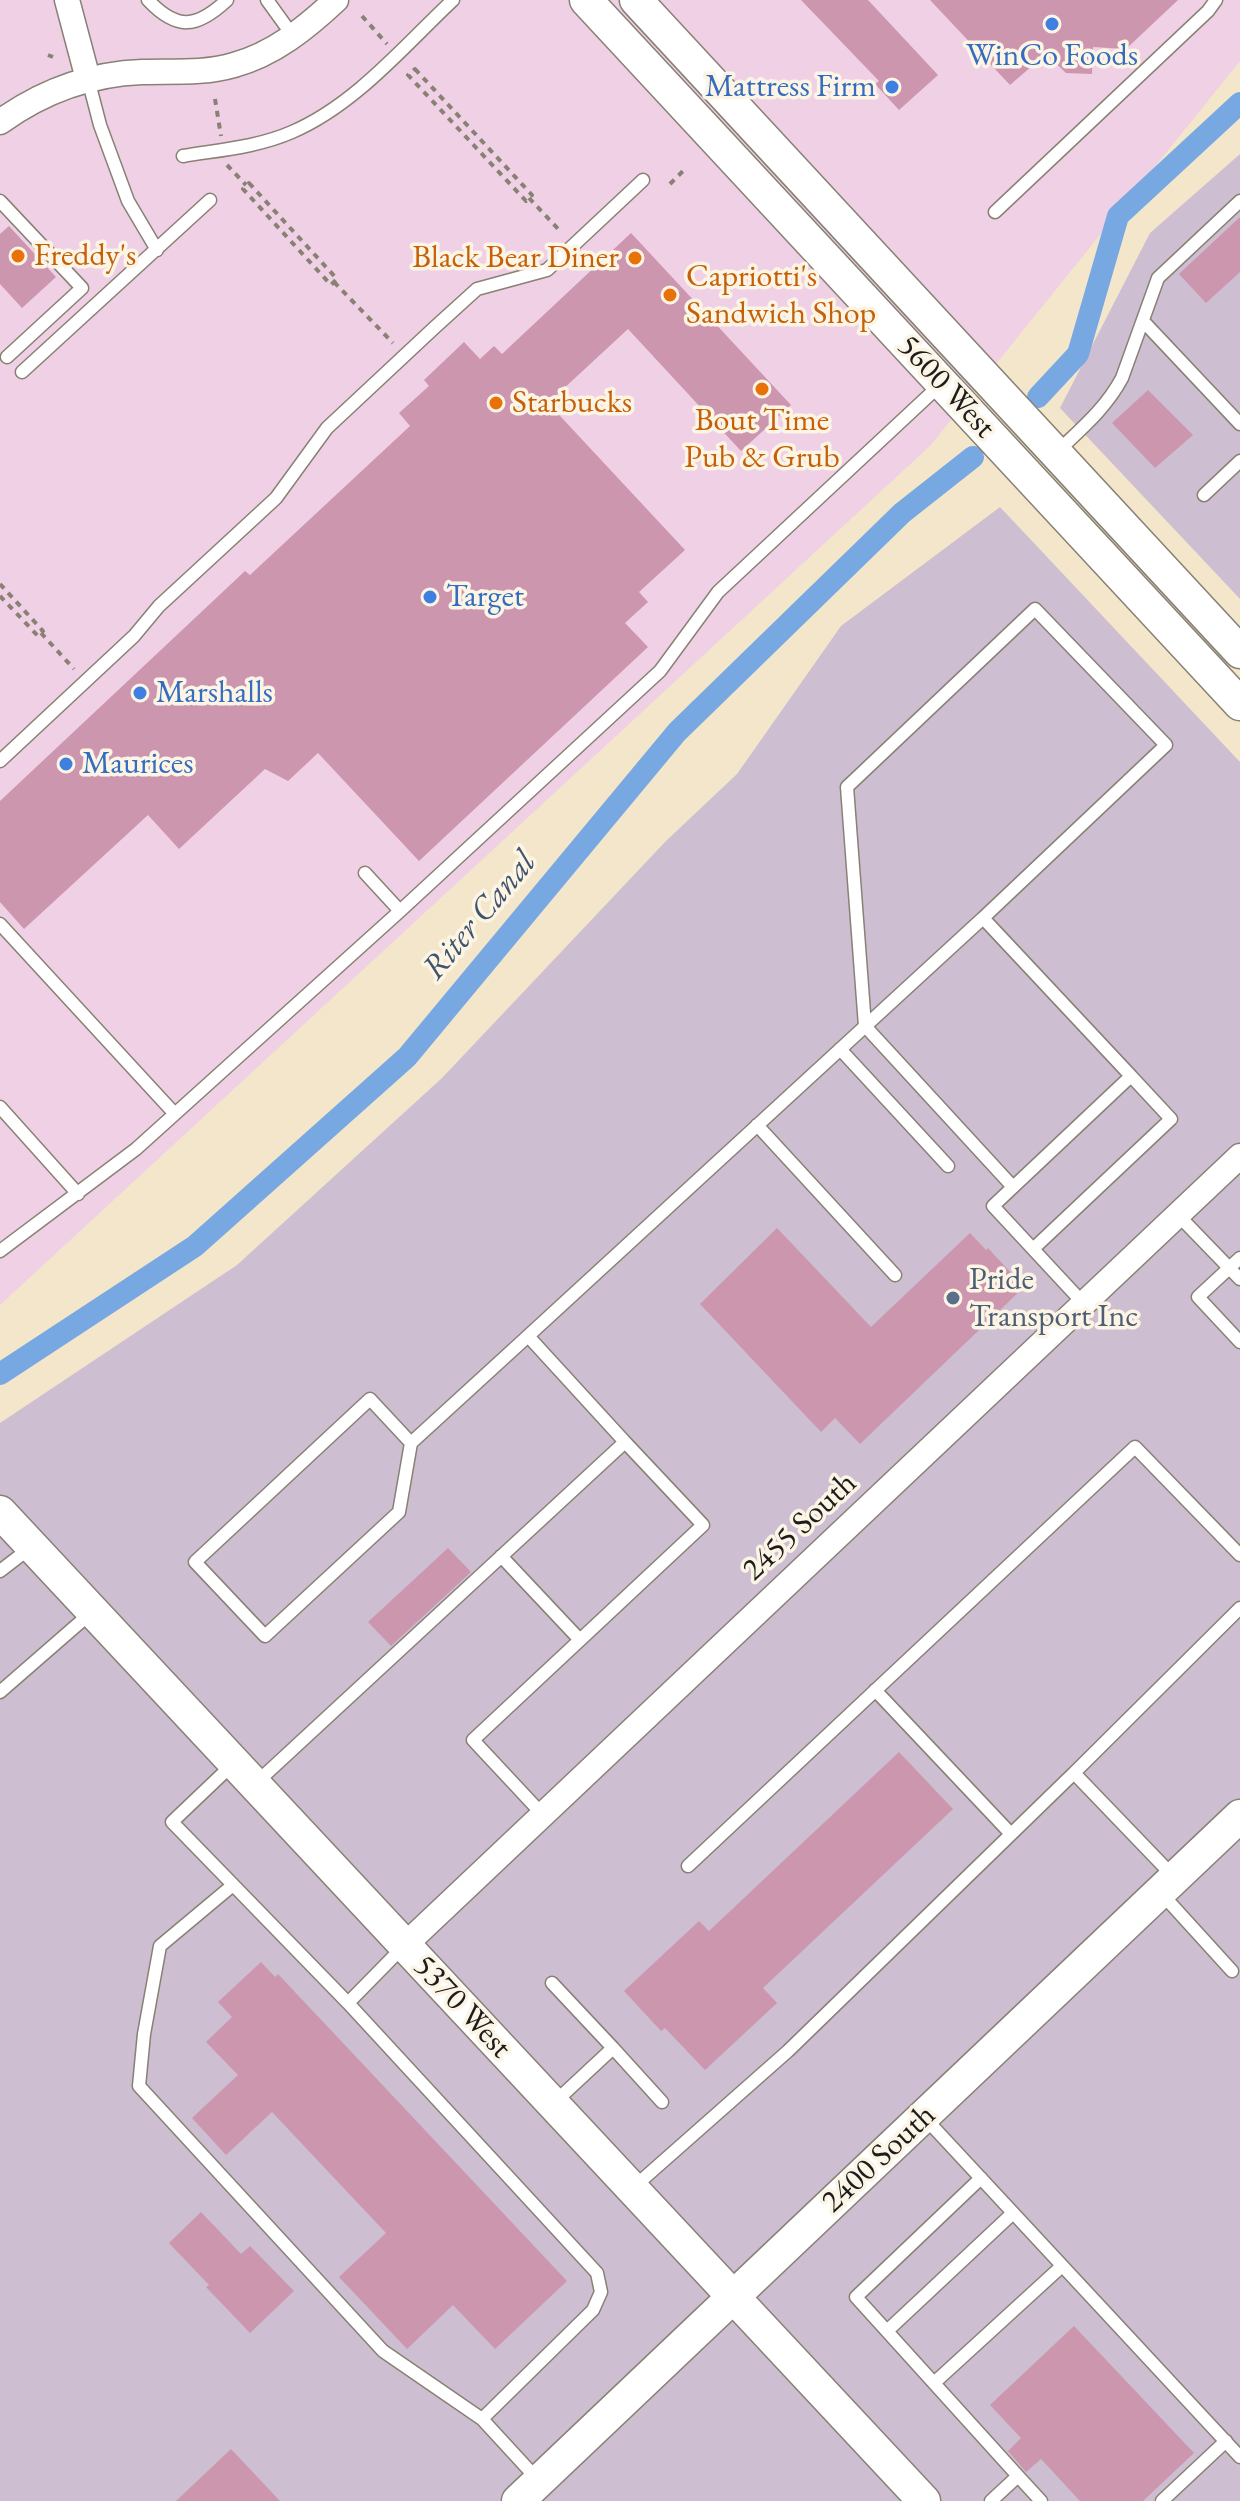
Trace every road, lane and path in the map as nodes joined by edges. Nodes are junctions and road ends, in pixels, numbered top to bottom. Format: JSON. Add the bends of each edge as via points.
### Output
{"nodes":[{"id":1,"x":67,"y":0,"type":"edge"},
{"id":2,"x":148,"y":0,"type":"edge"},
{"id":3,"x":227,"y":0,"type":"edge"},
{"id":4,"x":267,"y":0,"type":"edge"},
{"id":5,"x":336,"y":0,"type":"edge"},
{"id":6,"x":453,"y":0,"type":"edge"},
{"id":7,"x":586,"y":0,"type":"edge"},
{"id":8,"x":1216,"y":0,"type":"edge"},
{"id":9,"x":634,"y":3,"type":"edge"},
{"id":10,"x":362,"y":16,"type":"dead end"},
{"id":11,"x":293,"y":36,"type":"junction"},
{"id":12,"x":388,"y":45,"type":"dead end"},
{"id":13,"x":88,"y":79,"type":"junction"},
{"id":14,"x":215,"y":99,"type":"dead end"},
{"id":15,"x":0,"y":122,"type":"edge"},
{"id":16,"x":221,"y":136,"type":"dead end"},
{"id":17,"x":183,"y":156,"type":"dead end"},
{"id":18,"x":226,"y":163,"type":"dead end"},
{"id":19,"x":687,"y":167,"type":"dead end"},
{"id":20,"x":643,"y":180,"type":"dead end"},
{"id":21,"x":670,"y":184,"type":"dead end"},
{"id":22,"x":529,"y":198,"type":"junction"},
{"id":23,"x":210,"y":200,"type":"dead end"},
{"id":24,"x":0,"y":201,"type":"edge"},
{"id":25,"x":1240,"y":201,"type":"edge"},
{"id":26,"x":995,"y":212,"type":"dead end"},
{"id":27,"x":561,"y":232,"type":"dead end"},
{"id":28,"x":157,"y":250,"type":"junction"},
{"id":29,"x":1143,"y":321,"type":"junction"},
{"id":30,"x":394,"y":345,"type":"dead end"},
{"id":31,"x":7,"y":357,"type":"dead end"},
{"id":32,"x":22,"y":372,"type":"dead end"},
{"id":33,"x":943,"y":383,"type":"junction"},
{"id":34,"x":1240,"y":424,"type":"edge"},
{"id":35,"x":1056,"y":453,"type":"junction"},
{"id":36,"x":1240,"y":461,"type":"edge"},
{"id":37,"x":1204,"y":495,"type":"dead end"},
{"id":38,"x":0,"y":584,"type":"edge"},
{"id":39,"x":0,"y":596,"type":"edge"},
{"id":40,"x":41,"y":633,"type":"junction"},
{"id":41,"x":1240,"y":652,"type":"edge"},
{"id":42,"x":74,"y":669,"type":"dead end"},
{"id":43,"x":1238,"y":699,"type":"edge"},
{"id":44,"x":0,"y":761,"type":"edge"},
{"id":45,"x":365,"y":873,"type":"dead end"},
{"id":46,"x":400,"y":911,"type":"junction"},
{"id":47,"x":983,"y":918,"type":"junction"},
{"id":48,"x":0,"y":924,"type":"edge"},
{"id":49,"x":865,"y":1026,"type":"junction"},
{"id":50,"x":840,"y":1049,"type":"junction"},
{"id":51,"x":1131,"y":1076,"type":"junction"},
{"id":52,"x":0,"y":1107,"type":"edge"},
{"id":53,"x":174,"y":1113,"type":"junction"},
{"id":54,"x":757,"y":1125,"type":"junction"},
{"id":55,"x":1240,"y":1156,"type":"edge"},
{"id":56,"x":948,"y":1166,"type":"dead end"},
{"id":57,"x":1013,"y":1187,"type":"junction"},
{"id":58,"x":78,"y":1194,"type":"junction"},
{"id":59,"x":1178,"y":1215,"type":"junction"},
{"id":60,"x":1033,"y":1249,"type":"junction"},
{"id":61,"x":0,"y":1251,"type":"edge"},
{"id":62,"x":1240,"y":1258,"type":"edge"},
{"id":63,"x":1230,"y":1268,"type":"junction"},
{"id":64,"x":895,"y":1275,"type":"dead end"},
{"id":65,"x":1240,"y":1279,"type":"edge"},
{"id":66,"x":1084,"y":1304,"type":"junction"},
{"id":67,"x":528,"y":1336,"type":"junction"},
{"id":68,"x":1240,"y":1342,"type":"edge"},
{"id":69,"x":625,"y":1442,"type":"junction"},
{"id":70,"x":411,"y":1443,"type":"junction"},
{"id":71,"x":0,"y":1512,"type":"edge"},
{"id":72,"x":32,"y":1546,"type":"junction"},
{"id":73,"x":1240,"y":1555,"type":"edge"},
{"id":74,"x":501,"y":1556,"type":"junction"},
{"id":75,"x":0,"y":1571,"type":"edge"},
{"id":76,"x":1240,"y":1608,"type":"edge"},
{"id":77,"x":93,"y":1611,"type":"junction"},
{"id":78,"x":580,"y":1640,"type":"junction"},
{"id":79,"x":875,"y":1690,"type":"junction"},
{"id":80,"x":0,"y":1692,"type":"edge"},
{"id":81,"x":1074,"y":1773,"type":"junction"},
{"id":82,"x":244,"y":1774,"type":"junction"},
{"id":83,"x":543,"y":1815,"type":"junction"},
{"id":84,"x":1240,"y":1816,"type":"edge"},
{"id":85,"x":1011,"y":1834,"type":"junction"},
{"id":86,"x":688,"y":1866,"type":"dead end"},
{"id":87,"x":233,"y":1885,"type":"junction"},
{"id":88,"x":1167,"y":1885,"type":"junction"},
{"id":89,"x":405,"y":1945,"type":"junction"},
{"id":90,"x":1232,"y":1971,"type":"dead end"},
{"id":91,"x":552,"y":1983,"type":"dead end"},
{"id":92,"x":348,"y":2003,"type":"junction"},
{"id":93,"x":613,"y":2048,"type":"junction"},
{"id":94,"x":662,"y":2102,"type":"dead end"},
{"id":95,"x":552,"y":2104,"type":"junction"},
{"id":96,"x":924,"y":2117,"type":"junction"},
{"id":97,"x":981,"y":2178,"type":"junction"},
{"id":98,"x":632,"y":2189,"type":"junction"},
{"id":99,"x":1013,"y":2213,"type":"junction"},
{"id":100,"x":1062,"y":2266,"type":"junction"},
{"id":101,"x":733,"y":2297,"type":"junction"},
{"id":102,"x":887,"y":2331,"type":"junction"},
{"id":103,"x":934,"y":2383,"type":"junction"},
{"id":104,"x":482,"y":2419,"type":"junction"},
{"id":105,"x":1226,"y":2441,"type":"junction"},
{"id":106,"x":1240,"y":2457,"type":"edge"},
{"id":107,"x":1018,"y":2476,"type":"junction"},
{"id":108,"x":528,"y":2491,"type":"edge"},
{"id":109,"x":924,"y":2501,"type":"edge"},
{"id":110,"x":991,"y":2501,"type":"edge"},
{"id":111,"x":1041,"y":2501,"type":"edge"},
{"id":112,"x":1162,"y":2501,"type":"edge"}],
"edges":[{"from":1,"to":13,"type":"street"},
{"from":2,"to":3,"type":"lane","via":[[163,16],[190,23]]},
{"from":4,"to":11,"type":"lane"},
{"from":5,"to":11,"type":"street"},
{"from":6,"to":17,"type":"lane","via":[[320,117],[260,143]]},
{"from":7,"to":33,"type":"street","name":"5600 West"},
{"from":8,"to":26,"type":"lane"},
{"from":9,"to":35,"type":"street","name":"5600 West"},
{"from":10,"to":12,"type":"path"},
{"from":11,"to":13,"type":"street","via":[[255,58],[215,70]]},
{"from":13,"to":15,"type":"street","via":[[49,93]]},
{"from":13,"to":28,"type":"lane","via":[[128,201]]},
{"from":14,"to":16,"type":"path"},
{"from":18,"to":30,"type":"path"},
{"from":19,"to":21,"type":"path"},
{"from":20,"to":44,"type":"lane","via":[[547,270],[477,289],[327,428],[276,498]]},
{"from":22,"to":22,"type":"path","via":[[526,201],[408,75],[415,69],[532,195]]},
{"from":22,"to":27,"type":"path"},
{"from":23,"to":28,"type":"lane"},
{"from":24,"to":31,"type":"lane","via":[[82,288]]},
{"from":25,"to":29,"type":"lane","via":[[1158,278]]},
{"from":28,"to":32,"type":"lane"},
{"from":29,"to":34,"type":"lane"},
{"from":29,"to":35,"type":"lane","via":[[1115,393]]},
{"from":33,"to":43,"type":"street","name":"5600 West"},
{"from":33,"to":46,"type":"lane","via":[[718,592],[660,671]]},
{"from":35,"to":41,"type":"street","name":"5600 West"},
{"from":36,"to":37,"type":"lane"},
{"from":38,"to":40,"type":"path"},
{"from":39,"to":40,"type":"path","via":[[38,636]]},
{"from":40,"to":42,"type":"path"},
{"from":45,"to":46,"type":"lane"},
{"from":46,"to":53,"type":"lane"},
{"from":47,"to":49,"type":"lane"},
{"from":47,"to":49,"type":"lane","via":[[1166,745],[1035,609],[847,787]]},
{"from":47,"to":51,"type":"lane"},
{"from":48,"to":53,"type":"lane"},
{"from":49,"to":50,"type":"lane"},
{"from":49,"to":57,"type":"lane"},
{"from":50,"to":54,"type":"lane"},
{"from":50,"to":56,"type":"lane"},
{"from":51,"to":57,"type":"lane"},
{"from":51,"to":60,"type":"lane","via":[[1171,1119]]},
{"from":52,"to":58,"type":"lane"},
{"from":53,"to":58,"type":"lane"},
{"from":54,"to":64,"type":"lane"},
{"from":54,"to":67,"type":"lane"},
{"from":55,"to":59,"type":"street","name":"2455 South"},
{"from":57,"to":60,"type":"lane","via":[[993,1206]]},
{"from":58,"to":61,"type":"lane"},
{"from":59,"to":63,"type":"lane"},
{"from":59,"to":66,"type":"street","name":"2455 South"},
{"from":60,"to":66,"type":"lane"},
{"from":62,"to":63,"type":"lane"},
{"from":63,"to":65,"type":"lane"},
{"from":63,"to":68,"type":"lane","via":[[1198,1297]]},
{"from":66,"to":83,"type":"street","name":"2455 South"},
{"from":67,"to":69,"type":"lane"},
{"from":67,"to":70,"type":"lane"},
{"from":69,"to":74,"type":"lane"},
{"from":69,"to":78,"type":"lane","via":[[703,1525]]},
{"from":70,"to":70,"type":"lane","via":[[370,1399],[195,1562],[265,1636],[399,1512]]},
{"from":71,"to":72,"type":"street","name":"5370 West"},
{"from":72,"to":75,"type":"lane"},
{"from":72,"to":77,"type":"street","name":"5370 West"},
{"from":73,"to":79,"type":"lane","via":[[1135,1447]]},
{"from":74,"to":78,"type":"lane"},
{"from":74,"to":82,"type":"lane"},
{"from":76,"to":81,"type":"lane"},
{"from":77,"to":80,"type":"lane"},
{"from":77,"to":82,"type":"street","name":"5370 West"},
{"from":78,"to":83,"type":"lane","via":[[473,1740]]},
{"from":79,"to":85,"type":"lane"},
{"from":79,"to":86,"type":"lane"},
{"from":81,"to":85,"type":"lane"},
{"from":81,"to":88,"type":"lane"},
{"from":82,"to":87,"type":"lane","via":[[172,1822]]},
{"from":82,"to":89,"type":"street","name":"5370 West"},
{"from":83,"to":89,"type":"street","name":"2455 South"},
{"from":84,"to":88,"type":"street","name":"2400 South"},
{"from":85,"to":98,"type":"lane","via":[[788,2051]]},
{"from":87,"to":92,"type":"lane"},
{"from":87,"to":104,"type":"lane","via":[[160,1946],[139,2086],[383,2351]]},
{"from":88,"to":90,"type":"lane"},
{"from":88,"to":96,"type":"street","name":"2400 South"},
{"from":89,"to":92,"type":"lane"},
{"from":89,"to":95,"type":"street","name":"5370 West"},
{"from":91,"to":93,"type":"lane"},
{"from":92,"to":104,"type":"lane","via":[[592,2264],[601,2283],[593,2310]]},
{"from":93,"to":94,"type":"lane"},
{"from":93,"to":95,"type":"lane"},
{"from":95,"to":98,"type":"street","name":"5370 West"},
{"from":96,"to":97,"type":"lane"},
{"from":96,"to":101,"type":"street","name":"2400 South"},
{"from":97,"to":99,"type":"lane"},
{"from":97,"to":102,"type":"lane","via":[[856,2297]]},
{"from":98,"to":101,"type":"street","name":"5370 West"},
{"from":99,"to":100,"type":"lane"},
{"from":99,"to":102,"type":"lane"},
{"from":100,"to":103,"type":"lane"},
{"from":100,"to":105,"type":"lane"},
{"from":101,"to":108,"type":"street","name":"2400 South"},
{"from":101,"to":109,"type":"street","name":"5370 West"},
{"from":102,"to":103,"type":"lane"},
{"from":103,"to":107,"type":"lane"},
{"from":104,"to":108,"type":"lane"},
{"from":105,"to":106,"type":"lane"},
{"from":105,"to":112,"type":"lane"},
{"from":107,"to":110,"type":"lane"},
{"from":107,"to":111,"type":"lane"}]}
